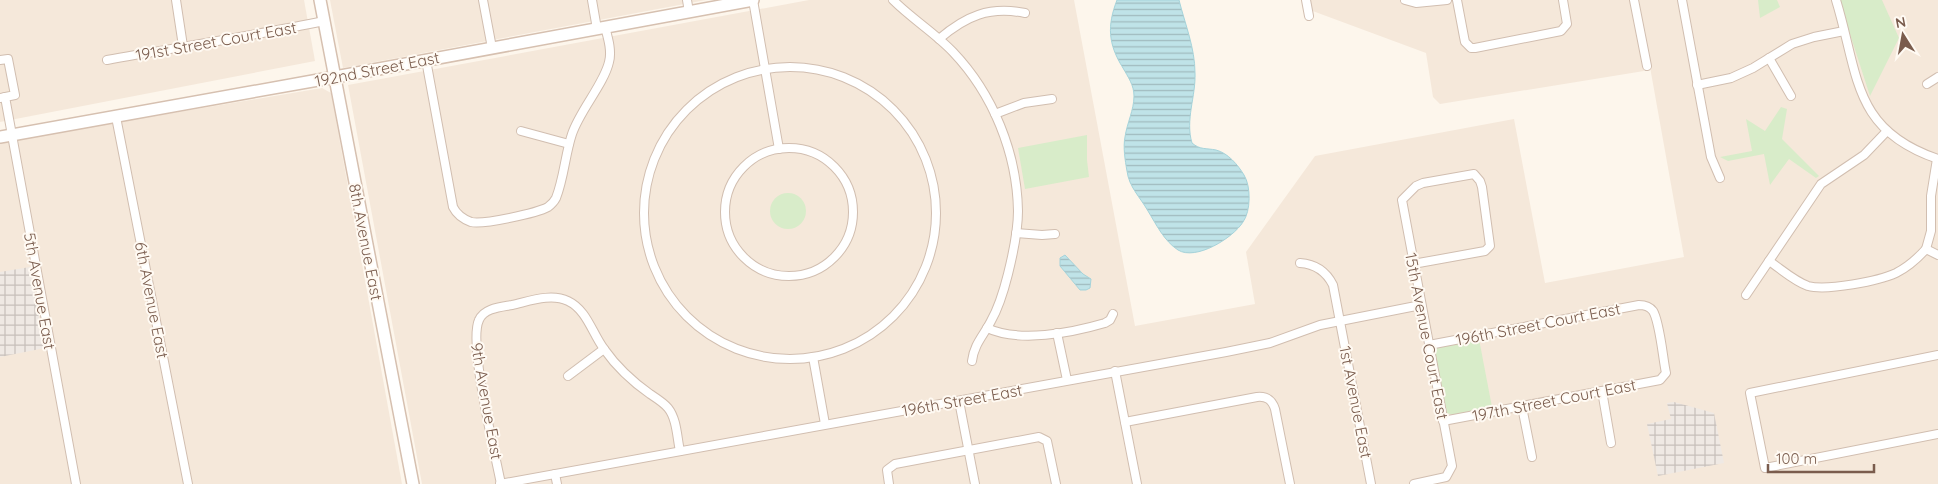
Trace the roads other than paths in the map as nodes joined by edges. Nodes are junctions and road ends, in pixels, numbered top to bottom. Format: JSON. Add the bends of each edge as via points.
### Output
{"nodes":[{"id":1,"x":176,"y":0,"type":"edge"},
{"id":2,"x":320,"y":0,"type":"edge"},
{"id":3,"x":483,"y":0,"type":"edge"},
{"id":4,"x":592,"y":0,"type":"edge"},
{"id":5,"x":753,"y":0,"type":"edge"},
{"id":6,"x":893,"y":0,"type":"edge"},
{"id":7,"x":1306,"y":0,"type":"edge"},
{"id":8,"x":1405,"y":0,"type":"edge"},
{"id":9,"x":1447,"y":0,"type":"edge"},
{"id":10,"x":1457,"y":0,"type":"edge"},
{"id":11,"x":1563,"y":0,"type":"edge"},
{"id":12,"x":1634,"y":0,"type":"edge"},
{"id":13,"x":1682,"y":0,"type":"edge"},
{"id":14,"x":1836,"y":0,"type":"edge"},
{"id":15,"x":688,"y":6,"type":"edge"},
{"id":16,"x":1025,"y":13,"type":"dead end"},
{"id":17,"x":1309,"y":16,"type":"dead end"},
{"id":18,"x":324,"y":21,"type":"junction"},
{"id":19,"x":601,"y":28,"type":"junction"},
{"id":20,"x":1844,"y":31,"type":"junction"},
{"id":21,"x":939,"y":39,"type":"junction"},
{"id":22,"x":183,"y":46,"type":"junction"},
{"id":23,"x":492,"y":48,"type":"junction"},
{"id":24,"x":1769,"y":58,"type":"junction"},
{"id":25,"x":0,"y":60,"type":"edge"},
{"id":26,"x":107,"y":60,"type":"dead end"},
{"id":27,"x":426,"y":60,"type":"junction"},
{"id":28,"x":1647,"y":66,"type":"dead end"},
{"id":29,"x":765,"y":69,"type":"junction"},
{"id":30,"x":335,"y":77,"type":"junction"},
{"id":31,"x":1938,"y":77,"type":"edge"},
{"id":32,"x":1927,"y":84,"type":"dead end"},
{"id":33,"x":1697,"y":85,"type":"junction"},
{"id":34,"x":1791,"y":96,"type":"dead end"},
{"id":35,"x":2,"y":98,"type":"edge"},
{"id":36,"x":1052,"y":98,"type":"dead end"},
{"id":37,"x":995,"y":114,"type":"junction"},
{"id":38,"x":116,"y":117,"type":"junction"},
{"id":39,"x":521,"y":131,"type":"dead end"},
{"id":40,"x":1887,"y":131,"type":"junction"},
{"id":41,"x":6,"y":136,"type":"edge"},
{"id":42,"x":569,"y":144,"type":"junction"},
{"id":43,"x":779,"y":149,"type":"junction"},
{"id":44,"x":1938,"y":159,"type":"edge"},
{"id":45,"x":1720,"y":178,"type":"dead end"},
{"id":46,"x":1016,"y":233,"type":"junction"},
{"id":47,"x":1055,"y":234,"type":"dead end"},
{"id":48,"x":1926,"y":249,"type":"junction"},
{"id":49,"x":1938,"y":255,"type":"edge"},
{"id":50,"x":1769,"y":261,"type":"junction"},
{"id":51,"x":1300,"y":263,"type":"dead end"},
{"id":52,"x":1413,"y":264,"type":"junction"},
{"id":53,"x":1746,"y":295,"type":"dead end"},
{"id":54,"x":1421,"y":306,"type":"junction"},
{"id":55,"x":1114,"y":314,"type":"dead end"},
{"id":56,"x":1340,"y":321,"type":"junction"},
{"id":57,"x":987,"y":328,"type":"junction"},
{"id":58,"x":1057,"y":333,"type":"junction"},
{"id":59,"x":1429,"y":345,"type":"junction"},
{"id":60,"x":604,"y":349,"type":"junction"},
{"id":61,"x":1938,"y":355,"type":"edge"},
{"id":62,"x":813,"y":357,"type":"junction"},
{"id":63,"x":972,"y":361,"type":"dead end"},
{"id":64,"x":1114,"y":371,"type":"junction"},
{"id":65,"x":568,"y":376,"type":"dead end"},
{"id":66,"x":1664,"y":377,"type":"joint"},
{"id":67,"x":1067,"y":380,"type":"junction"},
{"id":68,"x":1602,"y":391,"type":"junction"},
{"id":69,"x":959,"y":401,"type":"junction"},
{"id":70,"x":1522,"y":407,"type":"junction"},
{"id":71,"x":1443,"y":421,"type":"junction"},
{"id":72,"x":1125,"y":422,"type":"junction"},
{"id":73,"x":825,"y":424,"type":"junction"},
{"id":74,"x":1938,"y":434,"type":"edge"},
{"id":75,"x":1611,"y":443,"type":"dead end"},
{"id":76,"x":968,"y":450,"type":"junction"},
{"id":77,"x":680,"y":451,"type":"junction"},
{"id":78,"x":1532,"y":457,"type":"dead end"},
{"id":79,"x":555,"y":474,"type":"junction"},
{"id":80,"x":76,"y":484,"type":"edge"},
{"id":81,"x":188,"y":484,"type":"edge"},
{"id":82,"x":413,"y":484,"type":"edge"},
{"id":83,"x":500,"y":484,"type":"edge"},
{"id":84,"x":557,"y":484,"type":"edge"},
{"id":85,"x":889,"y":484,"type":"edge"},
{"id":86,"x":975,"y":484,"type":"edge"},
{"id":87,"x":1056,"y":484,"type":"edge"},
{"id":88,"x":1137,"y":484,"type":"edge"},
{"id":89,"x":1290,"y":484,"type":"edge"},
{"id":90,"x":1372,"y":484,"type":"edge"},
{"id":91,"x":1414,"y":484,"type":"edge"}],
"edges":[{"from":1,"to":22,"type":"street"},
{"from":2,"to":18,"type":"street","name":"8th Avenue East"},
{"from":3,"to":23,"type":"street"},
{"from":4,"to":19,"type":"street"},
{"from":5,"to":15,"type":"street","name":"192nd Street East"},
{"from":5,"to":29,"type":"street"},
{"from":6,"to":21,"type":"street"},
{"from":7,"to":17,"type":"street"},
{"from":8,"to":9,"type":"street","via":[[1416,3]]},
{"from":10,"to":11,"type":"street","via":[[1464,37],[1468,46],[1476,48],[1556,33],[1567,24]]},
{"from":12,"to":28,"type":"street"},
{"from":13,"to":33,"type":"street"},
{"from":14,"to":20,"type":"street"},
{"from":15,"to":19,"type":"street","name":"192nd Street East"},
{"from":16,"to":21,"type":"street","via":[[1010,10],[980,14],[965,19]]},
{"from":18,"to":22,"type":"street","name":"191st Street Court East","via":[[250,37]]},
{"from":18,"to":30,"type":"street","name":"8th Avenue East"},
{"from":19,"to":23,"type":"street","name":"192nd Street East"},
{"from":19,"to":42,"type":"street","via":[[609,47],[609,62],[583,109]]},
{"from":20,"to":24,"type":"street","via":[[1792,44]]},
{"from":20,"to":40,"type":"street","via":[[1858,85],[1868,108]]},
{"from":21,"to":37,"type":"street","via":[[965,65]]},
{"from":22,"to":26,"type":"street","name":"191st Street Court East"},
{"from":23,"to":27,"type":"street","name":"192nd Street East"},
{"from":24,"to":33,"type":"street","via":[[1731,78]]},
{"from":24,"to":34,"type":"street"},
{"from":25,"to":35,"type":"street","name":"5th Avenue East","via":[[8,59],[15,95]]},
{"from":27,"to":30,"type":"street","name":"192nd Street East"},
{"from":27,"to":42,"type":"street","via":[[451,200],[455,212],[462,217],[471,222],[493,221],[547,208],[559,191]]},
{"from":29,"to":43,"type":"street"},
{"from":29,"to":62,"type":"street","via":[[732,79],[703,95],[668,132],[648,178],[643,212],[646,237],[652,262],[667,292],[701,329],[746,352],[779,359]]},
{"from":29,"to":62,"type":"street","via":[[818,70],[867,89],[895,111],[916,139],[928,163],[934,189],[934,242],[914,291],[892,318],[870,335],[847,347]]},
{"from":30,"to":38,"type":"street","name":"192nd Street East"},
{"from":30,"to":82,"type":"street","name":"8th Avenue East"},
{"from":31,"to":32,"type":"street"},
{"from":33,"to":45,"type":"street","via":[[1711,156]]},
{"from":35,"to":41,"type":"street","name":"5th Avenue East"},
{"from":36,"to":37,"type":"street","via":[[1024,103]]},
{"from":37,"to":46,"type":"street","via":[[1012,166],[1018,211]]},
{"from":38,"to":41,"type":"street","name":"192nd Street East"},
{"from":38,"to":81,"type":"street","name":"6th Avenue East"},
{"from":39,"to":42,"type":"street"},
{"from":40,"to":44,"type":"street","via":[[1899,142]]},
{"from":40,"to":50,"type":"street","via":[[1864,155],[1821,184]]},
{"from":41,"to":80,"type":"street","name":"5th Avenue East"},
{"from":43,"to":43,"type":"street","via":[[760,155],[737,174],[728,192],[726,222],[738,249],[752,263],[780,274],[800,274],[827,263],[841,249],[850,231],[852,201],[841,174],[826,160],[799,149]]},
{"from":44,"to":48,"type":"street","via":[[1931,196],[1931,231]]},
{"from":46,"to":47,"type":"street"},
{"from":46,"to":57,"type":"street","via":[[1002,296]]},
{"from":48,"to":49,"type":"street"},
{"from":48,"to":50,"type":"street","via":[[1912,264],[1887,277],[1836,287],[1808,286]]},
{"from":50,"to":53,"type":"street"},
{"from":51,"to":56,"type":"street","name":"1st Avenue East","via":[[1317,267],[1328,277],[1333,285]]},
{"from":52,"to":52,"type":"street","name":"15th Avenue Court East","via":[[1403,198],[1423,183],[1470,174],[1476,176],[1482,187],[1490,246],[1485,250]]},
{"from":52,"to":54,"type":"street","name":"15th Avenue Court East"},
{"from":54,"to":56,"type":"street","name":"196th Street East"},
{"from":54,"to":59,"type":"street","name":"15th Avenue Court East"},
{"from":55,"to":58,"type":"street","via":[[1105,323]]},
{"from":56,"to":64,"type":"street","name":"196th Street East","via":[[1270,343]]},
{"from":56,"to":90,"type":"street","name":"1st Avenue East"},
{"from":57,"to":58,"type":"street","via":[[1006,335]]},
{"from":57,"to":63,"type":"street","via":[[975,344]]},
{"from":58,"to":67,"type":"street"},
{"from":59,"to":66,"type":"street","name":"196th Street Court East","via":[[1639,305],[1648,307],[1656,320]]},
{"from":59,"to":71,"type":"street","name":"15th Avenue Court East"},
{"from":60,"to":65,"type":"street"},
{"from":60,"to":77,"type":"street","via":[[636,383],[668,408]]},
{"from":60,"to":83,"type":"street","name":"9th Avenue East","via":[[583,314],[573,304],[560,299],[548,298],[499,307],[488,310],[479,319],[476,342]]},
{"from":61,"to":74,"type":"street","via":[[1750,393],[1765,468]]},
{"from":62,"to":73,"type":"street"},
{"from":64,"to":67,"type":"street","name":"196th Street East"},
{"from":64,"to":72,"type":"street"},
{"from":66,"to":68,"type":"street","name":"197th Street Court East"},
{"from":67,"to":69,"type":"street","name":"196th Street East"},
{"from":68,"to":70,"type":"street","name":"197th Street Court East"},
{"from":68,"to":75,"type":"street"},
{"from":69,"to":73,"type":"street","name":"196th Street East"},
{"from":69,"to":76,"type":"street"},
{"from":70,"to":71,"type":"street","name":"197th Street Court East"},
{"from":70,"to":78,"type":"street"},
{"from":71,"to":91,"type":"street","name":"15th Avenue Court East","via":[[1452,466],[1449,474],[1441,479]]},
{"from":72,"to":88,"type":"street"},
{"from":72,"to":89,"type":"street","via":[[1258,397],[1270,399],[1275,408]]},
{"from":73,"to":77,"type":"street","name":"196th Street East"},
{"from":76,"to":85,"type":"street","via":[[895,464],[887,470]]},
{"from":76,"to":86,"type":"street"},
{"from":76,"to":87,"type":"street","via":[[1038,437],[1047,441]]},
{"from":77,"to":79,"type":"street","name":"196th Street East"},
{"from":79,"to":83,"type":"street","name":"196th Street East"},
{"from":79,"to":84,"type":"street"}]}
